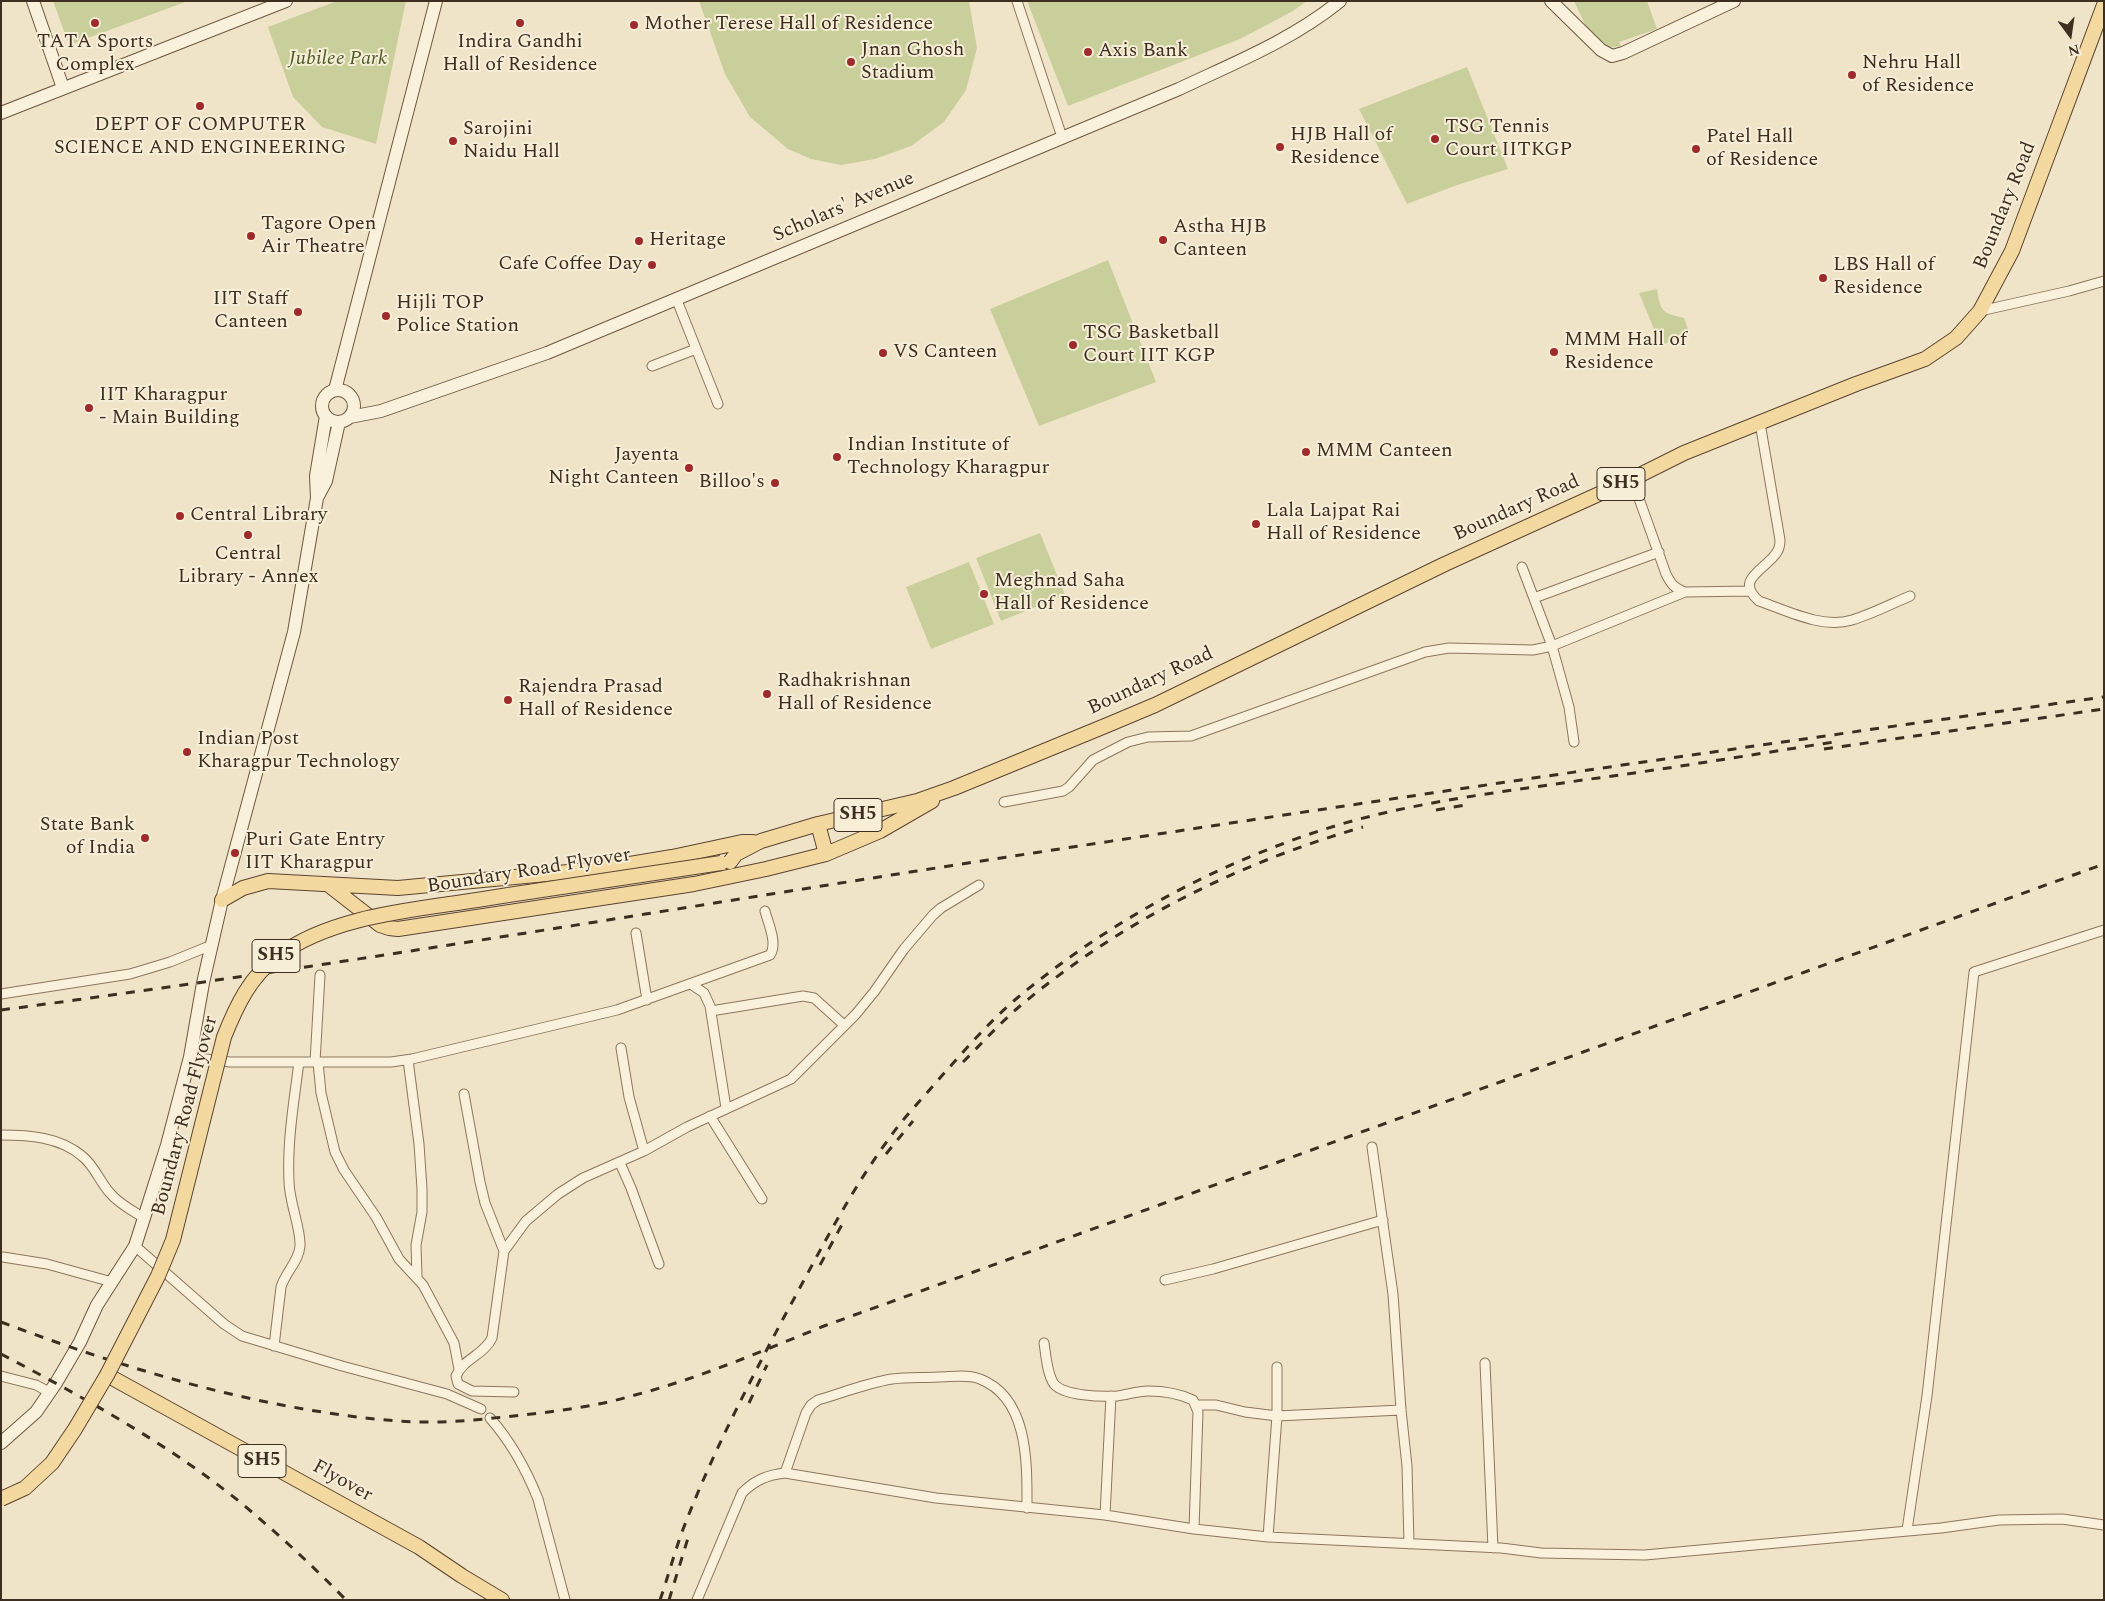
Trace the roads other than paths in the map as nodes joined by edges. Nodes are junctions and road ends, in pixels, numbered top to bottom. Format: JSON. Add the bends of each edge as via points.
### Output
{"nodes":[{"id":1,"x":33,"y":1,"type":"edge"},
{"id":2,"x":286,"y":1,"type":"edge"},
{"id":3,"x":436,"y":1,"type":"edge"},
{"id":4,"x":1017,"y":1,"type":"edge"},
{"id":5,"x":1340,"y":1,"type":"edge"},
{"id":6,"x":1551,"y":1,"type":"edge"},
{"id":7,"x":1734,"y":1,"type":"edge"},
{"id":8,"x":2104,"y":5,"type":"edge"},
{"id":9,"x":63,"y":88,"type":"junction"},
{"id":10,"x":1,"y":114,"type":"edge"},
{"id":11,"x":1062,"y":137,"type":"junction"},
{"id":12,"x":2104,"y":281,"type":"edge"},
{"id":13,"x":676,"y":298,"type":"junction"},
{"id":14,"x":1980,"y":311,"type":"junction"},
{"id":15,"x":696,"y":349,"type":"junction"},
{"id":16,"x":652,"y":366,"type":"dead end"},
{"id":17,"x":336,"y":390,"type":"junction"},
{"id":18,"x":718,"y":404,"type":"dead end"},
{"id":19,"x":326,"y":416,"type":"junction"},
{"id":20,"x":344,"y":419,"type":"junction"},
{"id":21,"x":1760,"y":423,"type":"junction"},
{"id":22,"x":1632,"y":479,"type":"junction"},
{"id":23,"x":317,"y":498,"type":"junction"},
{"id":24,"x":1659,"y":552,"type":"junction"},
{"id":25,"x":1522,"y":567,"type":"dead end"},
{"id":26,"x":1685,"y":592,"type":"junction"},
{"id":27,"x":1750,"y":592,"type":"junction"},
{"id":28,"x":1910,"y":596,"type":"dead end"},
{"id":29,"x":1534,"y":598,"type":"junction"},
{"id":30,"x":1552,"y":646,"type":"junction"},
{"id":31,"x":1574,"y":742,"type":"dead end"},
{"id":32,"x":954,"y":788,"type":"junction"},
{"id":33,"x":1004,"y":802,"type":"dead end"},
{"id":34,"x":818,"y":824,"type":"junction"},
{"id":35,"x":761,"y":841,"type":"junction"},
{"id":36,"x":826,"y":854,"type":"junction"},
{"id":37,"x":725,"y":862,"type":"junction"},
{"id":38,"x":753,"y":872,"type":"junction"},
{"id":39,"x":980,"y":885,"type":"dead end"},
{"id":40,"x":330,"y":886,"type":"junction"},
{"id":41,"x":222,"y":900,"type":"junction"},
{"id":42,"x":765,"y":911,"type":"dead end"},
{"id":43,"x":2104,"y":930,"type":"edge"},
{"id":44,"x":636,"y":934,"type":"dead end"},
{"id":45,"x":212,"y":945,"type":"junction"},
{"id":46,"x":320,"y":975,"type":"dead end"},
{"id":47,"x":691,"y":984,"type":"junction"},
{"id":48,"x":1,"y":994,"type":"edge"},
{"id":49,"x":647,"y":1000,"type":"junction"},
{"id":50,"x":711,"y":1010,"type":"junction"},
{"id":51,"x":844,"y":1025,"type":"junction"},
{"id":52,"x":621,"y":1048,"type":"dead end"},
{"id":53,"x":190,"y":1057,"type":"junction"},
{"id":54,"x":408,"y":1060,"type":"junction"},
{"id":55,"x":299,"y":1062,"type":"junction"},
{"id":56,"x":316,"y":1062,"type":"junction"},
{"id":57,"x":464,"y":1094,"type":"dead end"},
{"id":58,"x":726,"y":1108,"type":"junction"},
{"id":59,"x":710,"y":1116,"type":"junction"},
{"id":60,"x":1,"y":1135,"type":"edge"},
{"id":61,"x":1372,"y":1147,"type":"dead end"},
{"id":62,"x":644,"y":1151,"type":"junction"},
{"id":63,"x":620,"y":1162,"type":"junction"},
{"id":64,"x":762,"y":1199,"type":"dead end"},
{"id":65,"x":144,"y":1218,"type":"junction"},
{"id":66,"x":1383,"y":1220,"type":"junction"},
{"id":67,"x":134,"y":1246,"type":"junction"},
{"id":68,"x":504,"y":1251,"type":"junction"},
{"id":69,"x":3,"y":1257,"type":"dead end"},
{"id":70,"x":658,"y":1264,"type":"dead end"},
{"id":71,"x":417,"y":1277,"type":"junction"},
{"id":72,"x":1165,"y":1280,"type":"dead end"},
{"id":73,"x":112,"y":1282,"type":"junction"},
{"id":74,"x":1044,"y":1343,"type":"dead end"},
{"id":75,"x":274,"y":1346,"type":"junction"},
{"id":76,"x":1485,"y":1363,"type":"dead end"},
{"id":77,"x":1278,"y":1367,"type":"dead end"},
{"id":78,"x":459,"y":1369,"type":"junction"},
{"id":79,"x":107,"y":1375,"type":"junction"},
{"id":80,"x":1,"y":1376,"type":"edge"},
{"id":81,"x":50,"y":1392,"type":"junction"},
{"id":82,"x":514,"y":1392,"type":"dead end"},
{"id":83,"x":1111,"y":1396,"type":"junction"},
{"id":84,"x":1196,"y":1405,"type":"junction"},
{"id":85,"x":480,"y":1409,"type":"dead end"},
{"id":86,"x":1401,"y":1410,"type":"junction"},
{"id":87,"x":1277,"y":1416,"type":"junction"},
{"id":88,"x":490,"y":1418,"type":"dead end"},
{"id":89,"x":1,"y":1443,"type":"edge"},
{"id":90,"x":785,"y":1473,"type":"junction"},
{"id":91,"x":1,"y":1499,"type":"edge"},
{"id":92,"x":1028,"y":1508,"type":"junction"},
{"id":93,"x":1105,"y":1515,"type":"junction"},
{"id":94,"x":2104,"y":1525,"type":"edge"},
{"id":95,"x":1194,"y":1529,"type":"junction"},
{"id":96,"x":1907,"y":1530,"type":"junction"},
{"id":97,"x":1268,"y":1537,"type":"junction"},
{"id":98,"x":1409,"y":1544,"type":"junction"},
{"id":99,"x":1493,"y":1548,"type":"junction"},
{"id":100,"x":564,"y":1598,"type":"edge"},
{"id":101,"x":502,"y":1600,"type":"edge"},
{"id":102,"x":697,"y":1600,"type":"edge"}],
"edges":[{"from":1,"to":9,"type":"street"},
{"from":2,"to":9,"type":"street"},
{"from":3,"to":17,"type":"street"},
{"from":4,"to":11,"type":"street"},
{"from":5,"to":11,"type":"street","name":"Scholars' Avenue","via":[[1293,33],[1252,55]]},
{"from":6,"to":7,"type":"street","via":[[1601,50],[1612,56]]},
{"from":8,"to":14,"type":"main road","name":"Boundary Road","number":"SH5","via":[[2012,250]]},
{"from":9,"to":10,"type":"street"},
{"from":11,"to":13,"type":"street","name":"Scholars' Avenue"},
{"from":12,"to":14,"type":"street"},
{"from":13,"to":15,"type":"street"},
{"from":13,"to":20,"type":"street","name":"Scholars' Avenue","via":[[547,353],[381,411]]},
{"from":14,"to":21,"type":"main road","name":"Boundary Road","number":"SH5","via":[[1956,338],[1926,359]]},
{"from":15,"to":16,"type":"street"},
{"from":15,"to":18,"type":"street"},
{"from":17,"to":19,"type":"street","via":[[324,398],[322,408]]},
{"from":17,"to":20,"type":"street","via":[[346,391],[353,398],[354,408]]},
{"from":19,"to":20,"type":"street"},
{"from":19,"to":23,"type":"street","via":[[316,476]]},
{"from":20,"to":23,"type":"street","via":[[326,481]]},
{"from":21,"to":22,"type":"main road","name":"Boundary Road","number":"SH5","via":[[1684,453]]},
{"from":21,"to":27,"type":"street","via":[[1780,540],[1779,550],[1771,561],[1752,577]]},
{"from":22,"to":24,"type":"street"},
{"from":22,"to":32,"type":"main road","name":"Boundary Road","number":"SH5","via":[[1445,564],[1155,705]]},
{"from":23,"to":41,"type":"street","via":[[294,632]]},
{"from":24,"to":26,"type":"street","via":[[1670,583]]},
{"from":24,"to":29,"type":"street"},
{"from":25,"to":29,"type":"street"},
{"from":26,"to":27,"type":"street"},
{"from":26,"to":30,"type":"street"},
{"from":27,"to":28,"type":"street","via":[[1759,601],[1812,619],[1833,622],[1852,620]]},
{"from":29,"to":30,"type":"street"},
{"from":30,"to":31,"type":"street","via":[[1569,707]]},
{"from":30,"to":33,"type":"street","via":[[1533,650],[1449,648],[1425,652],[1191,736],[1138,739],[1094,760],[1063,791]]},
{"from":32,"to":34,"type":"main road","name":"Boundary Road","number":"SH5","via":[[908,803]]},
{"from":32,"to":36,"type":"main road","name":"Boundary Road","number":"SH5","via":[[880,831]]},
{"from":34,"to":35,"type":"main road","name":"Boundary Road","number":"SH5"},
{"from":34,"to":36,"type":"main road"},
{"from":35,"to":37,"type":"main road","name":"Boundary Road Flyover","number":"SH5"},
{"from":35,"to":40,"type":"main road","via":[[600,869],[398,888]]},
{"from":36,"to":38,"type":"main road","name":"Boundary Road"},
{"from":37,"to":38,"type":"main road"},
{"from":37,"to":79,"type":"main road","name":"Boundary Road Flyover","number":"SH5","bridge":true,"via":[[377,917],[304,939],[276,956],[255,978],[224,1037],[173,1240]]},
{"from":38,"to":40,"type":"main road","name":"Boundary Road","via":[[398,928],[380,925]]},
{"from":39,"to":51,"type":"street","via":[[933,915],[874,992]]},
{"from":40,"to":41,"type":"main road","via":[[268,881],[243,888]]},
{"from":41,"to":45,"type":"street"},
{"from":42,"to":47,"type":"street","via":[[773,944],[770,955]]},
{"from":43,"to":96,"type":"street","via":[[1974,972],[1927,1396]]},
{"from":44,"to":49,"type":"street"},
{"from":45,"to":48,"type":"street","via":[[130,974]]},
{"from":45,"to":53,"type":"street"},
{"from":46,"to":56,"type":"street"},
{"from":47,"to":49,"type":"street"},
{"from":47,"to":50,"type":"street","via":[[704,993]]},
{"from":49,"to":54,"type":"street"},
{"from":50,"to":51,"type":"street","via":[[803,996],[814,998]]},
{"from":50,"to":58,"type":"street"},
{"from":51,"to":58,"type":"street","via":[[785,1083]]},
{"from":52,"to":62,"type":"street","via":[[629,1097]]},
{"from":53,"to":55,"type":"street","via":[[230,1062]]},
{"from":53,"to":65,"type":"street"},
{"from":54,"to":56,"type":"street"},
{"from":54,"to":71,"type":"street","via":[[422,1189],[416,1245]]},
{"from":55,"to":56,"type":"street"},
{"from":55,"to":75,"type":"street","via":[[289,1180],[300,1247],[280,1287]]},
{"from":56,"to":71,"type":"street","via":[[335,1152],[399,1259]]},
{"from":57,"to":68,"type":"street","via":[[485,1202]]},
{"from":58,"to":59,"type":"street"},
{"from":59,"to":62,"type":"street"},
{"from":59,"to":64,"type":"street"},
{"from":60,"to":65,"type":"street","via":[[53,1141],[73,1149],[84,1157],[111,1195]]},
{"from":61,"to":66,"type":"street"},
{"from":62,"to":63,"type":"street"},
{"from":63,"to":68,"type":"street","via":[[583,1178],[558,1194],[526,1221]]},
{"from":63,"to":70,"type":"street"},
{"from":65,"to":67,"type":"street"},
{"from":66,"to":72,"type":"street"},
{"from":66,"to":86,"type":"street","via":[[1393,1294]]},
{"from":67,"to":73,"type":"street"},
{"from":67,"to":75,"type":"street","via":[[224,1324],[242,1336]]},
{"from":68,"to":78,"type":"street","via":[[492,1338],[483,1352]]},
{"from":69,"to":73,"type":"street","via":[[47,1264]]},
{"from":71,"to":78,"type":"street","via":[[452,1338]]},
{"from":73,"to":81,"type":"street"},
{"from":74,"to":83,"type":"street","via":[[1055,1384],[1071,1393]]},
{"from":75,"to":85,"type":"street","via":[[448,1394]]},
{"from":76,"to":99,"type":"street"},
{"from":77,"to":87,"type":"street"},
{"from":78,"to":82,"type":"street","via":[[456,1380],[464,1388]]},
{"from":79,"to":91,"type":"main road","name":"Boundary Road Flyover","bridge":true,"via":[[52,1463],[24,1488]]},
{"from":79,"to":101,"type":"main road","name":"Flyover","number":"SH5","via":[[419,1547]]},
{"from":80,"to":81,"type":"street"},
{"from":81,"to":89,"type":"street","via":[[36,1412]]},
{"from":83,"to":84,"type":"street","via":[[1154,1391],[1185,1397]]},
{"from":83,"to":93,"type":"street"},
{"from":84,"to":87,"type":"street","via":[[1216,1405]]},
{"from":84,"to":95,"type":"street"},
{"from":86,"to":87,"type":"street"},
{"from":86,"to":98,"type":"street"},
{"from":87,"to":97,"type":"street"},
{"from":88,"to":100,"type":"street","via":[[518,1455],[532,1484]]},
{"from":90,"to":92,"type":"street","via":[[936,1498]]},
{"from":90,"to":92,"type":"street","via":[[806,1413],[818,1400],[893,1379],[966,1376],[990,1384],[1006,1399],[1017,1418],[1025,1454]]},
{"from":90,"to":102,"type":"street","via":[[760,1478],[742,1493]]},
{"from":92,"to":93,"type":"street"},
{"from":93,"to":95,"type":"street"},
{"from":94,"to":96,"type":"street","via":[[2062,1519],[1999,1520]]},
{"from":95,"to":97,"type":"street"},
{"from":96,"to":99,"type":"street","via":[[1645,1554],[1541,1553]]},
{"from":97,"to":98,"type":"street"},
{"from":98,"to":99,"type":"street"}]}
